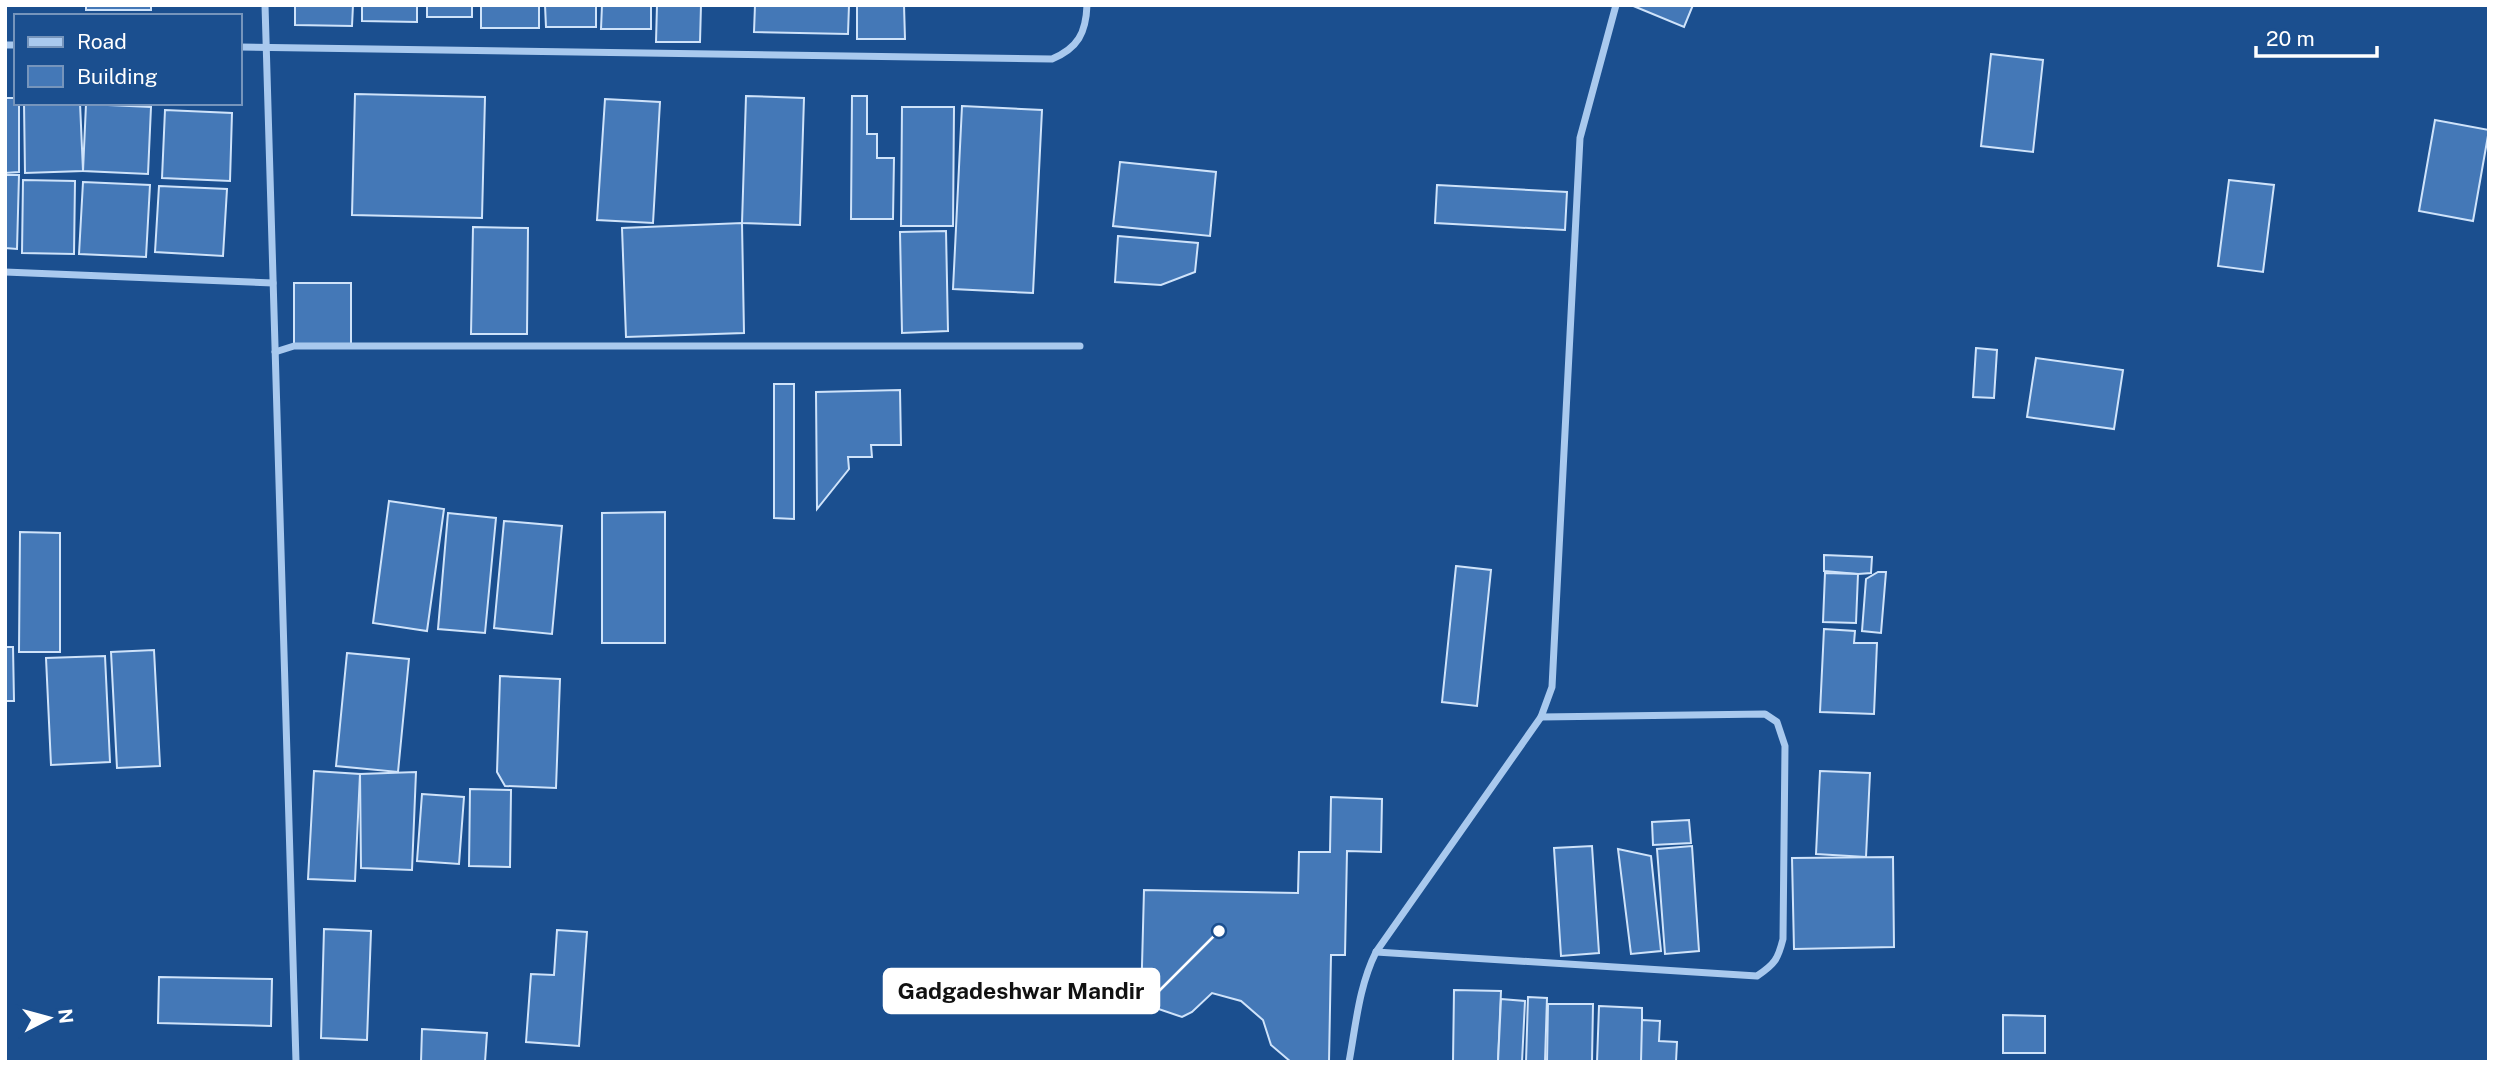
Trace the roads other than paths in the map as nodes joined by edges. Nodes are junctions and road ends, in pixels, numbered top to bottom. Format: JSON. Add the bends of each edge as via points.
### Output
{"nodes":[{"id":1,"x":265,"y":5,"type":"edge"},
{"id":2,"x":1087,"y":5,"type":"edge"},
{"id":3,"x":1616,"y":5,"type":"edge"},
{"id":4,"x":242,"y":47,"type":"edge"},
{"id":5,"x":266,"y":48,"type":"junction"},
{"id":6,"x":5,"y":272,"type":"edge"},
{"id":7,"x":273,"y":283,"type":"junction"},
{"id":8,"x":1080,"y":346,"type":"dead end"},
{"id":9,"x":275,"y":352,"type":"junction"},
{"id":10,"x":1541,"y":718,"type":"junction"},
{"id":11,"x":1376,"y":952,"type":"junction"},
{"id":12,"x":296,"y":1062,"type":"edge"},
{"id":13,"x":1349,"y":1062,"type":"edge"}],
"edges":[{"from":1,"to":5,"type":"street"},
{"from":2,"to":5,"type":"street","via":[[1087,23],[1077,43],[1052,59]]},
{"from":3,"to":10,"type":"street","via":[[1580,138],[1552,687]]},
{"from":4,"to":5,"type":"street"},
{"from":5,"to":7,"type":"street"},
{"from":6,"to":7,"type":"street"},
{"from":7,"to":9,"type":"street"},
{"from":8,"to":9,"type":"street","via":[[294,346]]},
{"from":9,"to":12,"type":"street"},
{"from":10,"to":11,"type":"street"},
{"from":10,"to":11,"type":"street","via":[[1765,714],[1777,722],[1785,746],[1779,958],[1757,976]]},
{"from":11,"to":13,"type":"street","via":[[1362,989]]}]}
